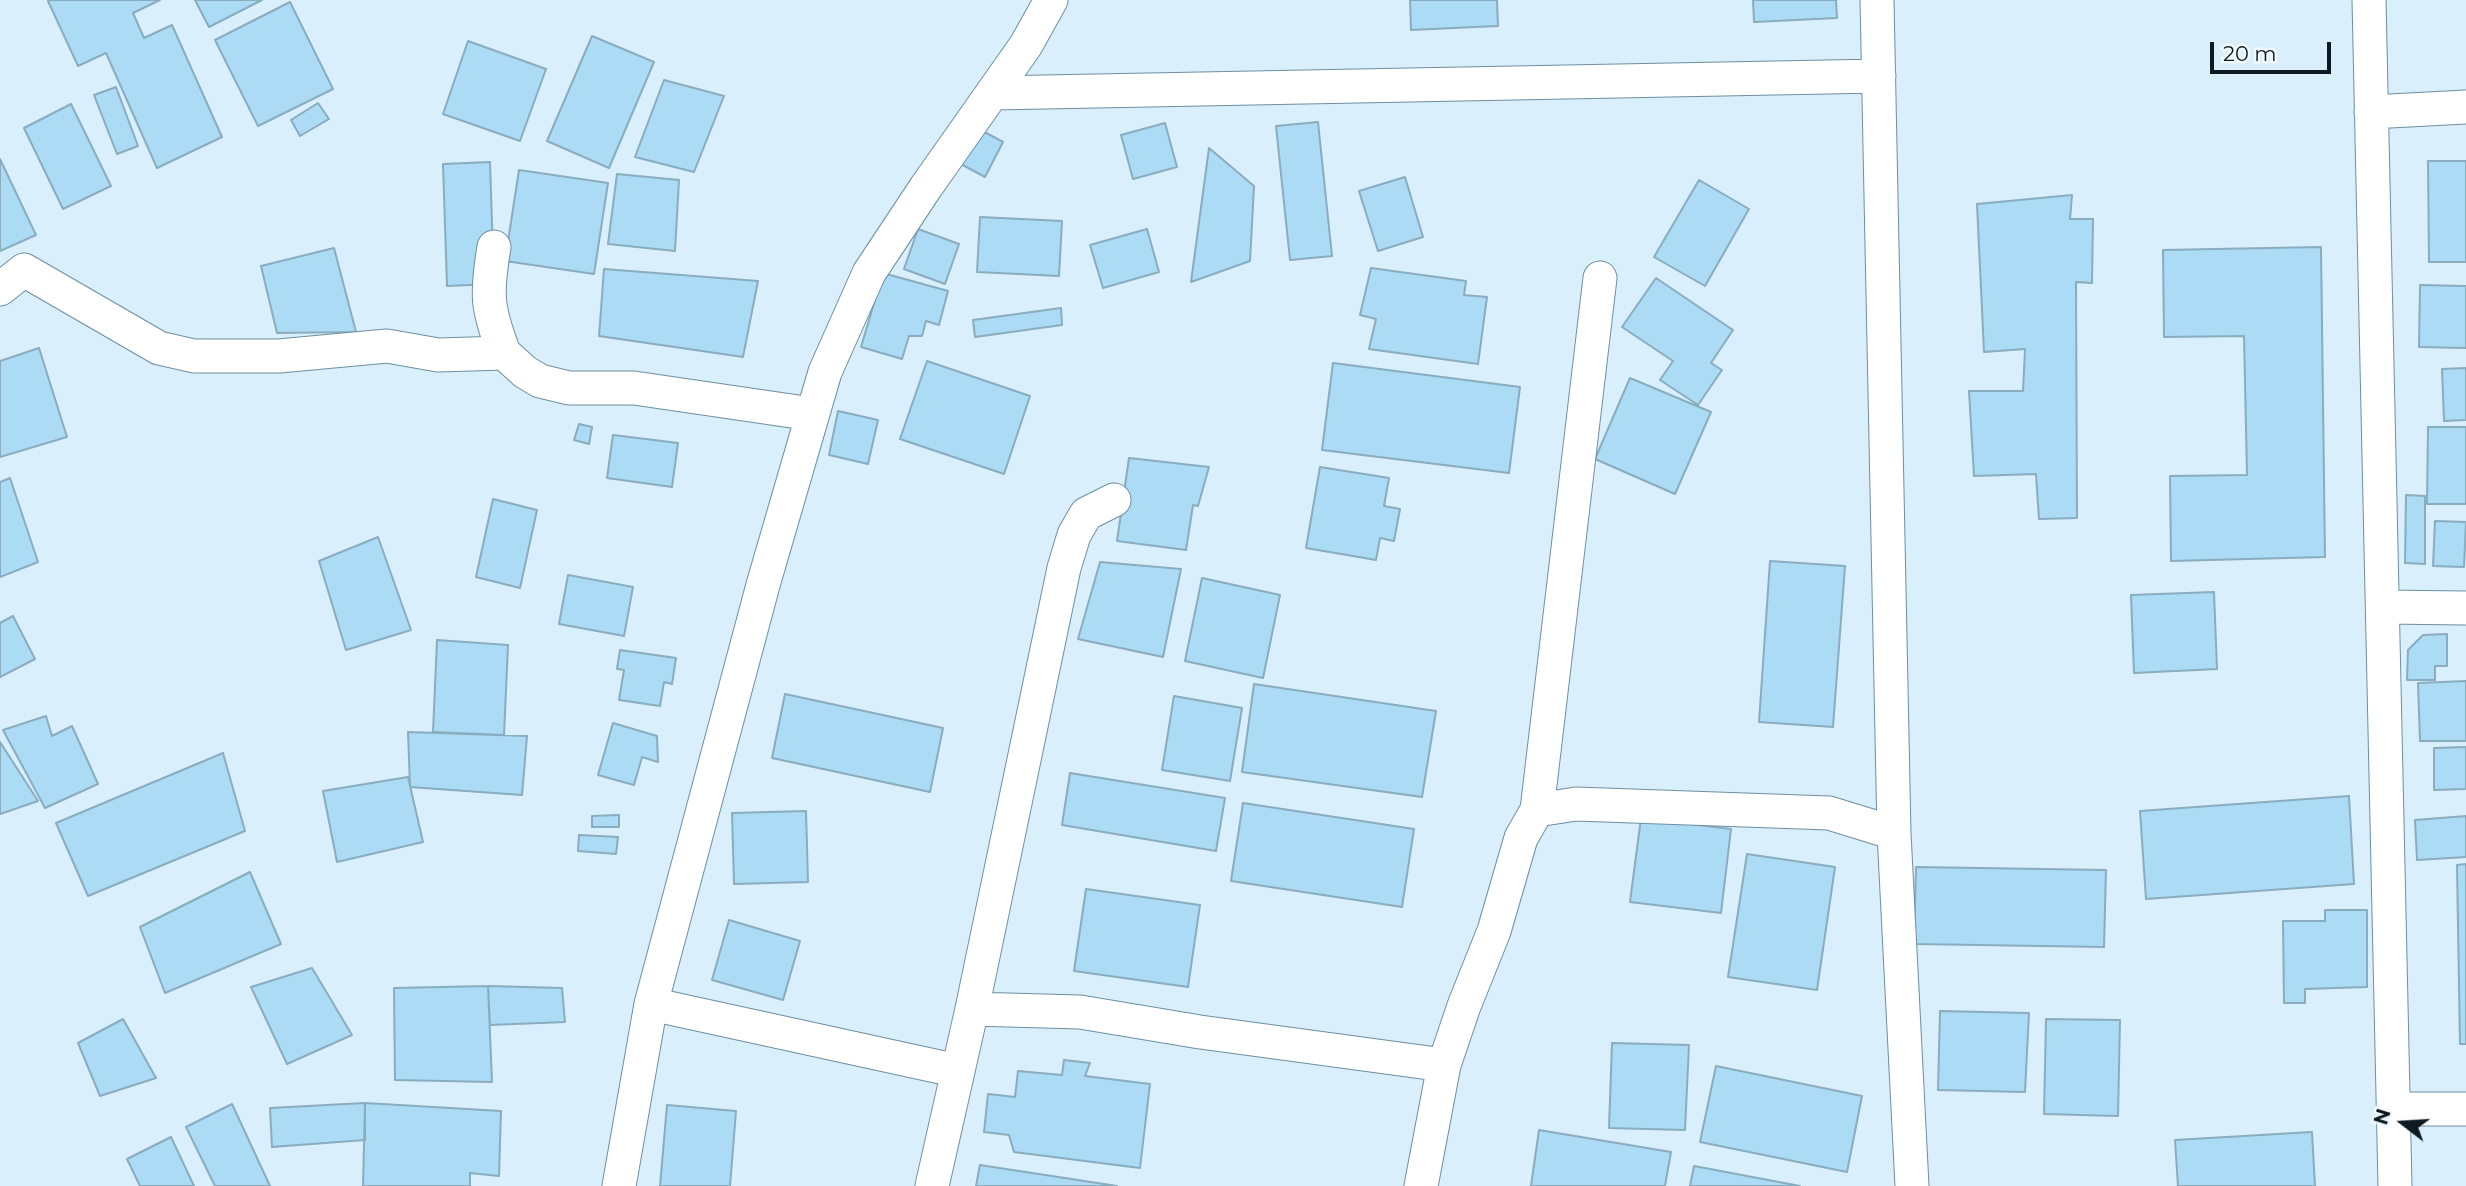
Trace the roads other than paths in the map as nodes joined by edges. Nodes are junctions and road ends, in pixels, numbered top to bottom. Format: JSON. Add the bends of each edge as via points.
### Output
{"nodes":[{"id":1,"x":1051,"y":0,"type":"edge"},
{"id":2,"x":1877,"y":0,"type":"edge"},
{"id":3,"x":2369,"y":0,"type":"edge"},
{"id":4,"x":1879,"y":76,"type":"junction"},
{"id":5,"x":992,"y":93,"type":"junction"},
{"id":6,"x":2466,"y":107,"type":"edge"},
{"id":7,"x":2371,"y":112,"type":"junction"},
{"id":8,"x":494,"y":247,"type":"dead end"},
{"id":9,"x":1600,"y":278,"type":"dead end"},
{"id":10,"x":0,"y":289,"type":"edge"},
{"id":11,"x":504,"y":353,"type":"junction"},
{"id":12,"x":812,"y":414,"type":"junction"},
{"id":13,"x":1114,"y":500,"type":"dead end"},
{"id":14,"x":2383,"y":607,"type":"junction"},
{"id":15,"x":2466,"y":608,"type":"edge"},
{"id":16,"x":1537,"y":810,"type":"junction"},
{"id":17,"x":1894,"y":833,"type":"junction"},
{"id":18,"x":651,"y":1004,"type":"junction"},
{"id":19,"x":972,"y":1009,"type":"junction"},
{"id":20,"x":1444,"y":1065,"type":"junction"},
{"id":21,"x":958,"y":1071,"type":"junction"},
{"id":22,"x":2466,"y":1109,"type":"edge"},
{"id":23,"x":2394,"y":1110,"type":"junction"},
{"id":24,"x":619,"y":1186,"type":"edge"},
{"id":25,"x":932,"y":1186,"type":"edge"},
{"id":26,"x":1421,"y":1186,"type":"edge"},
{"id":27,"x":1912,"y":1186,"type":"edge"},
{"id":28,"x":2395,"y":1186,"type":"edge"}],
"edges":[{"from":1,"to":5,"type":"street"},
{"from":2,"to":4,"type":"street"},
{"from":3,"to":7,"type":"street"},
{"from":4,"to":5,"type":"street"},
{"from":4,"to":17,"type":"street"},
{"from":5,"to":12,"type":"street","via":[[869,273],[825,372]]},
{"from":6,"to":7,"type":"street"},
{"from":7,"to":14,"type":"street"},
{"from":8,"to":11,"type":"street","via":[[487,288],[491,318]]},
{"from":9,"to":16,"type":"street"},
{"from":10,"to":11,"type":"street","via":[[24,270],[159,348],[194,356],[279,356],[387,346],[438,355]]},
{"from":11,"to":12,"type":"street","via":[[532,376],[569,388],[634,388]]},
{"from":12,"to":18,"type":"street"},
{"from":13,"to":19,"type":"street","via":[[1086,514],[1064,568]]},
{"from":14,"to":15,"type":"street"},
{"from":14,"to":23,"type":"street"},
{"from":16,"to":17,"type":"street","via":[[1576,804],[1829,813]]},
{"from":16,"to":20,"type":"street","via":[[1521,838],[1494,930]]},
{"from":17,"to":27,"type":"street"},
{"from":18,"to":21,"type":"street"},
{"from":18,"to":24,"type":"street"},
{"from":19,"to":20,"type":"street","via":[[1080,1012]]},
{"from":19,"to":21,"type":"street"},
{"from":20,"to":26,"type":"street"},
{"from":21,"to":25,"type":"street"},
{"from":22,"to":23,"type":"street"},
{"from":23,"to":28,"type":"street"}]}
